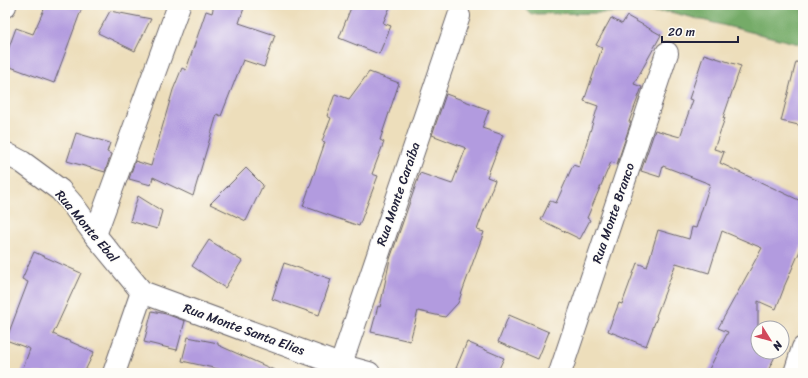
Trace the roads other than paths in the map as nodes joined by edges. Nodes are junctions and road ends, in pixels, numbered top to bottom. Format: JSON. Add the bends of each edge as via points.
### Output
{"nodes":[{"id":1,"x":179,"y":5,"type":"edge"},
{"id":2,"x":459,"y":16,"type":"dead end"},
{"id":3,"x":667,"y":53,"type":"dead end"},
{"id":4,"x":5,"y":153,"type":"edge"},
{"id":5,"x":95,"y":235,"type":"junction"},
{"id":6,"x":142,"y":292,"type":"junction"},
{"id":7,"x":803,"y":348,"type":"edge"},
{"id":8,"x":339,"y":369,"type":"edge"},
{"id":9,"x":114,"y":373,"type":"edge"},
{"id":10,"x":368,"y":373,"type":"edge"},
{"id":11,"x":560,"y":373,"type":"edge"},
{"id":12,"x":795,"y":373,"type":"edge"}],
"edges":[{"from":1,"to":5,"type":"street"},
{"from":2,"to":8,"type":"street","name":"Rua Monte Caraíba"},
{"from":3,"to":11,"type":"street","name":"Rua Monte Branco"},
{"from":4,"to":5,"type":"street","name":"Rua Monte Ebal","via":[[22,162],[60,190]]},
{"from":5,"to":6,"type":"street","name":"Rua Monte Ebal"},
{"from":6,"to":8,"type":"street","name":"Rua Monte Santa Elias"},
{"from":6,"to":9,"type":"street"},
{"from":7,"to":12,"type":"street"},
{"from":8,"to":10,"type":"street","name":"Rua Monte Santa Elias"}]}
